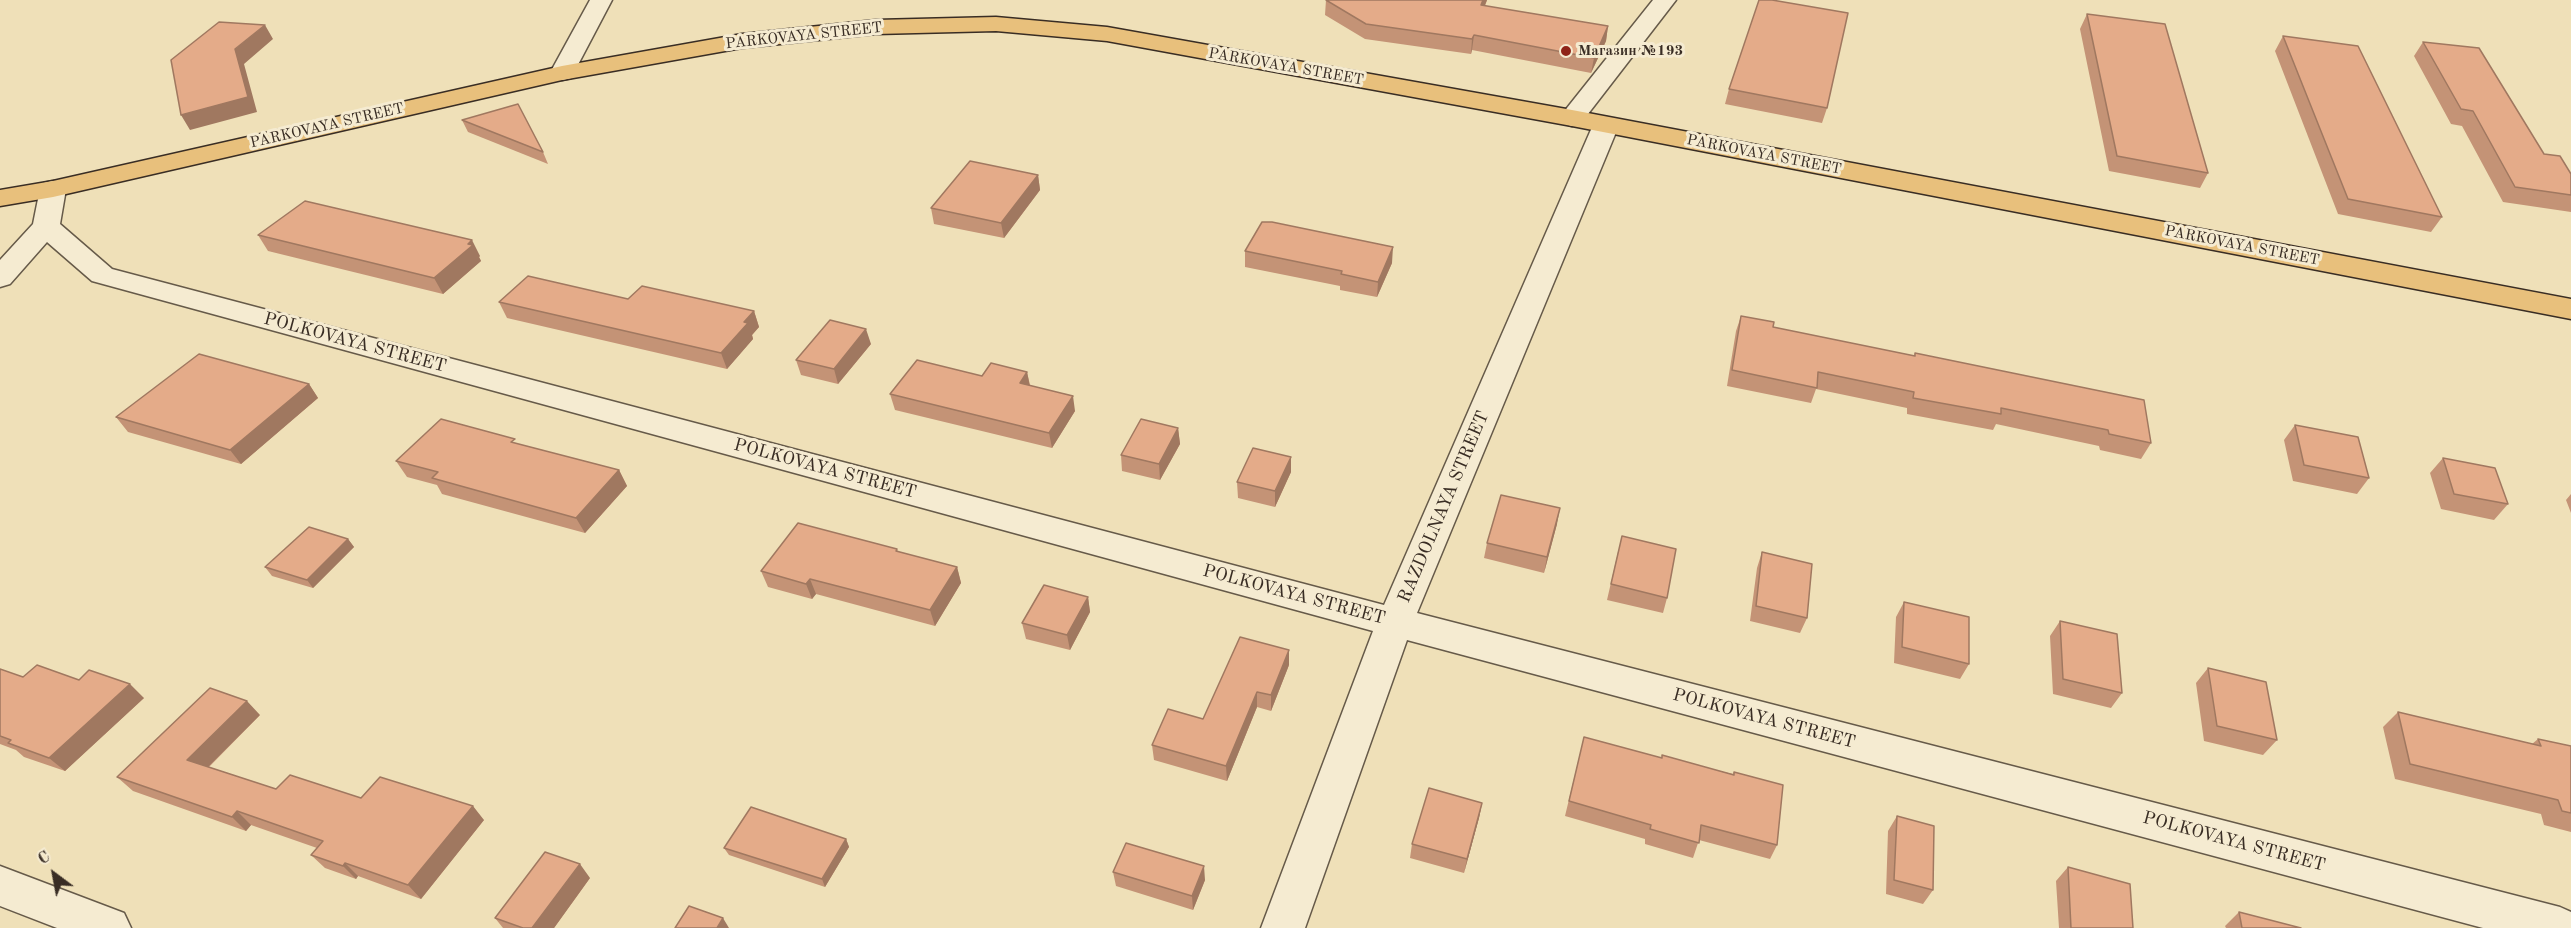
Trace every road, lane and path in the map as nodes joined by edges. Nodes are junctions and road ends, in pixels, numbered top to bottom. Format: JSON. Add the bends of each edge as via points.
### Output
{"nodes":[{"id":1,"x":602,"y":0,"type":"edge"},
{"id":2,"x":1665,"y":0,"type":"edge"},
{"id":3,"x":562,"y":73,"type":"junction"},
{"id":4,"x":1572,"y":118,"type":"junction"},
{"id":5,"x":1606,"y":125,"type":"junction"},
{"id":6,"x":53,"y":189,"type":"junction"},
{"id":7,"x":0,"y":198,"type":"edge"},
{"id":8,"x":46,"y":226,"type":"junction"},
{"id":9,"x":0,"y":278,"type":"edge"},
{"id":10,"x":2571,"y":309,"type":"edge"},
{"id":11,"x":1395,"y":622,"type":"junction"},
{"id":12,"x":0,"y":886,"type":"edge"},
{"id":13,"x":109,"y":928,"type":"edge"},
{"id":14,"x":1283,"y":928,"type":"edge"},
{"id":15,"x":2560,"y":928,"type":"edge"}],
"edges":[{"from":1,"to":3,"type":"street"},
{"from":2,"to":4,"type":"street"},
{"from":3,"to":4,"type":"main road","name":"PARKOVAYA STREET","via":[[742,41],[876,27],[996,24],[1107,34]]},
{"from":3,"to":6,"type":"main road","name":"PARKOVAYA STREET"},
{"from":4,"to":5,"type":"main road","name":"PARKOVAYA STREET"},
{"from":5,"to":10,"type":"main road","name":"PARKOVAYA STREET"},
{"from":5,"to":11,"type":"street","name":"RAZDOLNAYA STREET"},
{"from":6,"to":7,"type":"main road","name":"PARKOVAYA STREET"},
{"from":6,"to":8,"type":"street"},
{"from":8,"to":9,"type":"street"},
{"from":8,"to":11,"type":"street","name":"POLKOVAYA STREET","via":[[102,275]]},
{"from":11,"to":14,"type":"street","name":"RAZDOLNAYA STREET"},
{"from":11,"to":15,"type":"street","name":"POLKOVAYA STREET"},
{"from":12,"to":13,"type":"street"}]}
